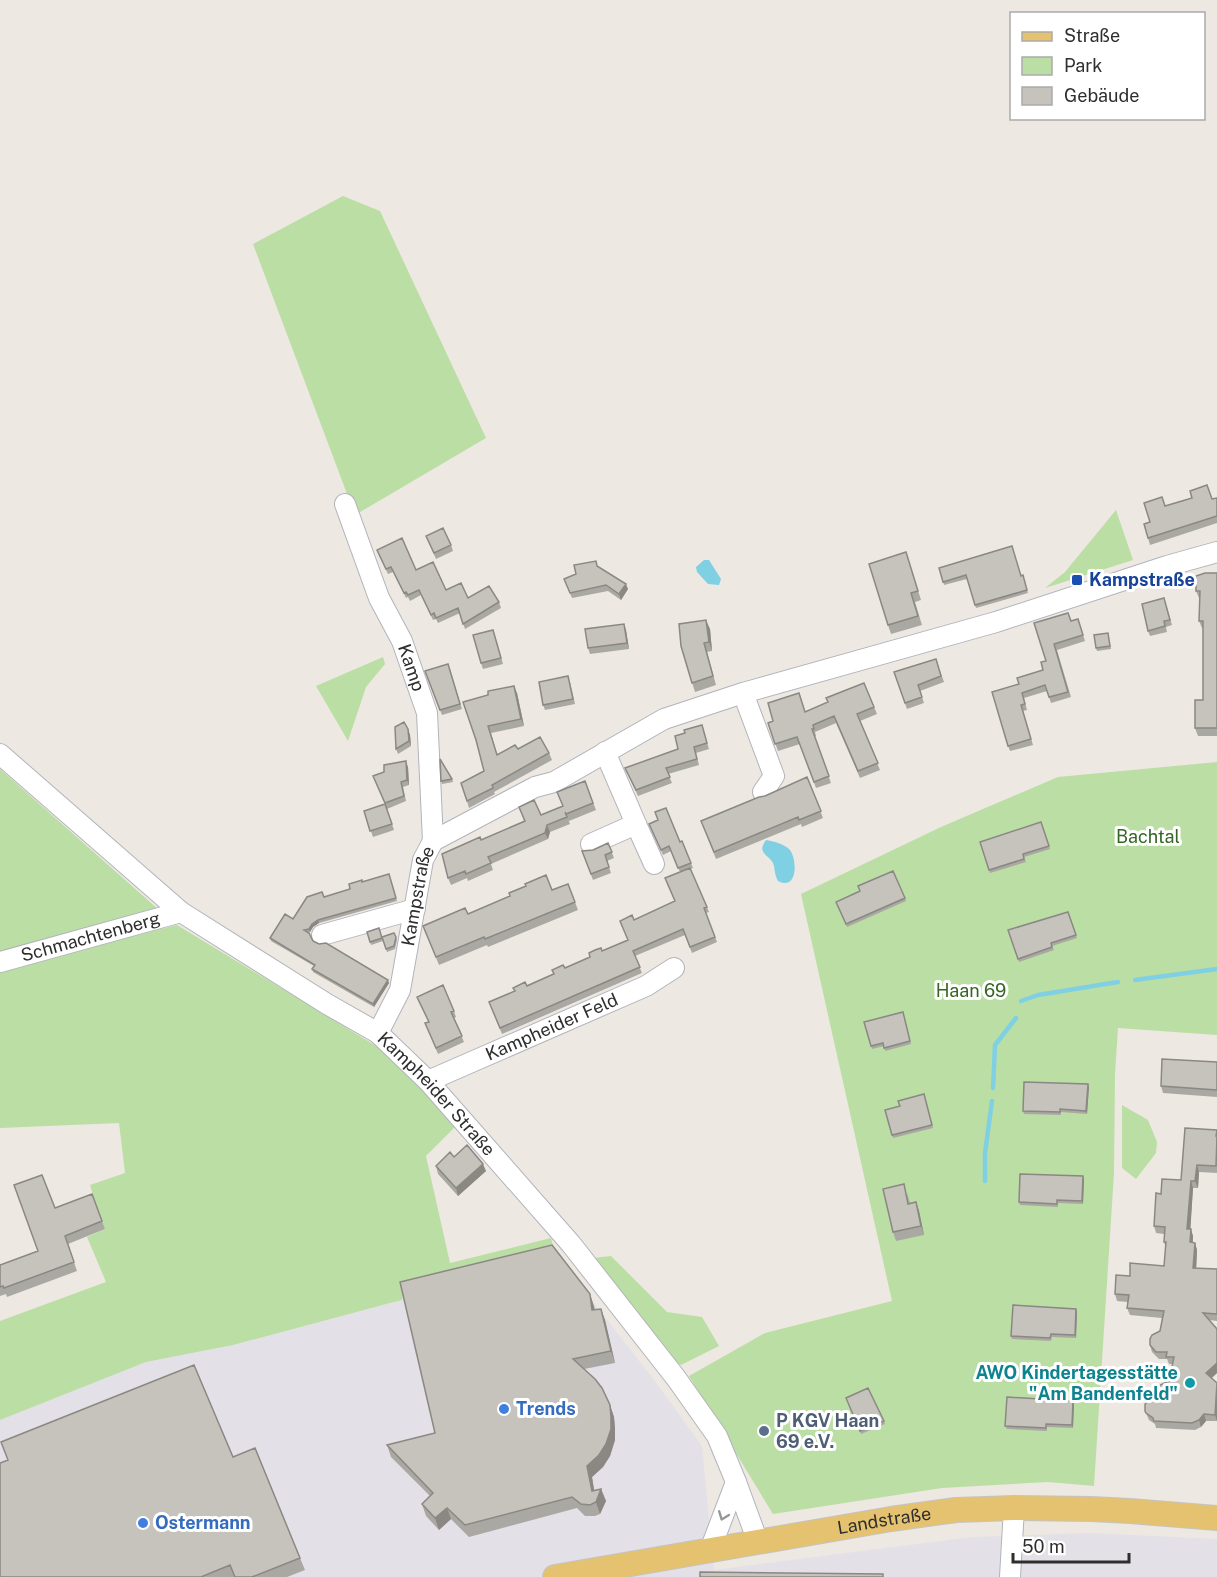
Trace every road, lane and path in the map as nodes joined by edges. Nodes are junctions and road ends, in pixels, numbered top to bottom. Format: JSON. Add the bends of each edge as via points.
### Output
{"nodes":[{"id":1,"x":345,"y":504,"type":"dead end"},
{"id":2,"x":1217,"y":552,"type":"edge"},
{"id":3,"x":743,"y":693,"type":"junction"},
{"id":4,"x":605,"y":752,"type":"junction"},
{"id":5,"x":0,"y":754,"type":"edge"},
{"id":6,"x":763,"y":792,"type":"dead end"},
{"id":7,"x":636,"y":824,"type":"junction"},
{"id":8,"x":433,"y":841,"type":"junction"},
{"id":9,"x":591,"y":844,"type":"dead end"},
{"id":10,"x":654,"y":864,"type":"dead end"},
{"id":11,"x":415,"y":909,"type":"junction"},
{"id":12,"x":181,"y":912,"type":"junction"},
{"id":13,"x":322,"y":935,"type":"dead end"},
{"id":14,"x":0,"y":962,"type":"edge"},
{"id":15,"x":674,"y":968,"type":"dead end"},
{"id":16,"x":378,"y":1033,"type":"junction"},
{"id":17,"x":428,"y":1081,"type":"junction"},
{"id":18,"x":736,"y":1482,"type":"junction"},
{"id":19,"x":1014,"y":1508,"type":"junction"},
{"id":20,"x":1217,"y":1518,"type":"edge"},
{"id":21,"x":758,"y":1542,"type":"junction"},
{"id":22,"x":710,"y":1550,"type":"junction"},
{"id":23,"x":555,"y":1577,"type":"edge"},
{"id":24,"x":1010,"y":1577,"type":"edge"}],
"edges":[{"from":1,"to":8,"type":"street","name":"Kamp","via":[[380,598],[402,641],[427,713]]},
{"from":2,"to":3,"type":"street","name":"Kampstraße","via":[[996,622]]},
{"from":3,"to":4,"type":"street","name":"Kampstraße","via":[[664,719]]},
{"from":3,"to":6,"type":"street","via":[[774,776]]},
{"from":4,"to":7,"type":"street"},
{"from":4,"to":8,"type":"street","name":"Kampstraße","via":[[554,782],[535,787]]},
{"from":5,"to":12,"type":"street","name":"Kampheider Straße"},
{"from":7,"to":9,"type":"street"},
{"from":7,"to":10,"type":"street"},
{"from":8,"to":11,"type":"street","name":"Kampstraße","via":[[423,860]]},
{"from":11,"to":13,"type":"street"},
{"from":11,"to":16,"type":"street","name":"Kampstraße","via":[[400,990]]},
{"from":12,"to":14,"type":"street","name":"Schmachtenberg"},
{"from":12,"to":16,"type":"street","name":"Kampheider Straße"},
{"from":15,"to":17,"type":"street","name":"Kampheider Feld","via":[[646,986]]},
{"from":16,"to":17,"type":"street","name":"Kampheider Straße"},
{"from":17,"to":18,"type":"street","name":"Kampheider Straße","via":[[571,1244],[676,1378],[717,1436]]},
{"from":18,"to":21,"type":"street","name":"Kampheider Straße"},
{"from":18,"to":22,"type":"street","one_way":true},
{"from":19,"to":20,"type":"main road","name":"Landstraße"},
{"from":19,"to":21,"type":"main road","name":"Landstraße","via":[[956,1510]]},
{"from":19,"to":24,"type":"street"},
{"from":21,"to":22,"type":"main road","name":"Landstraße"},
{"from":22,"to":23,"type":"main road","name":"Landstraße"}]}
